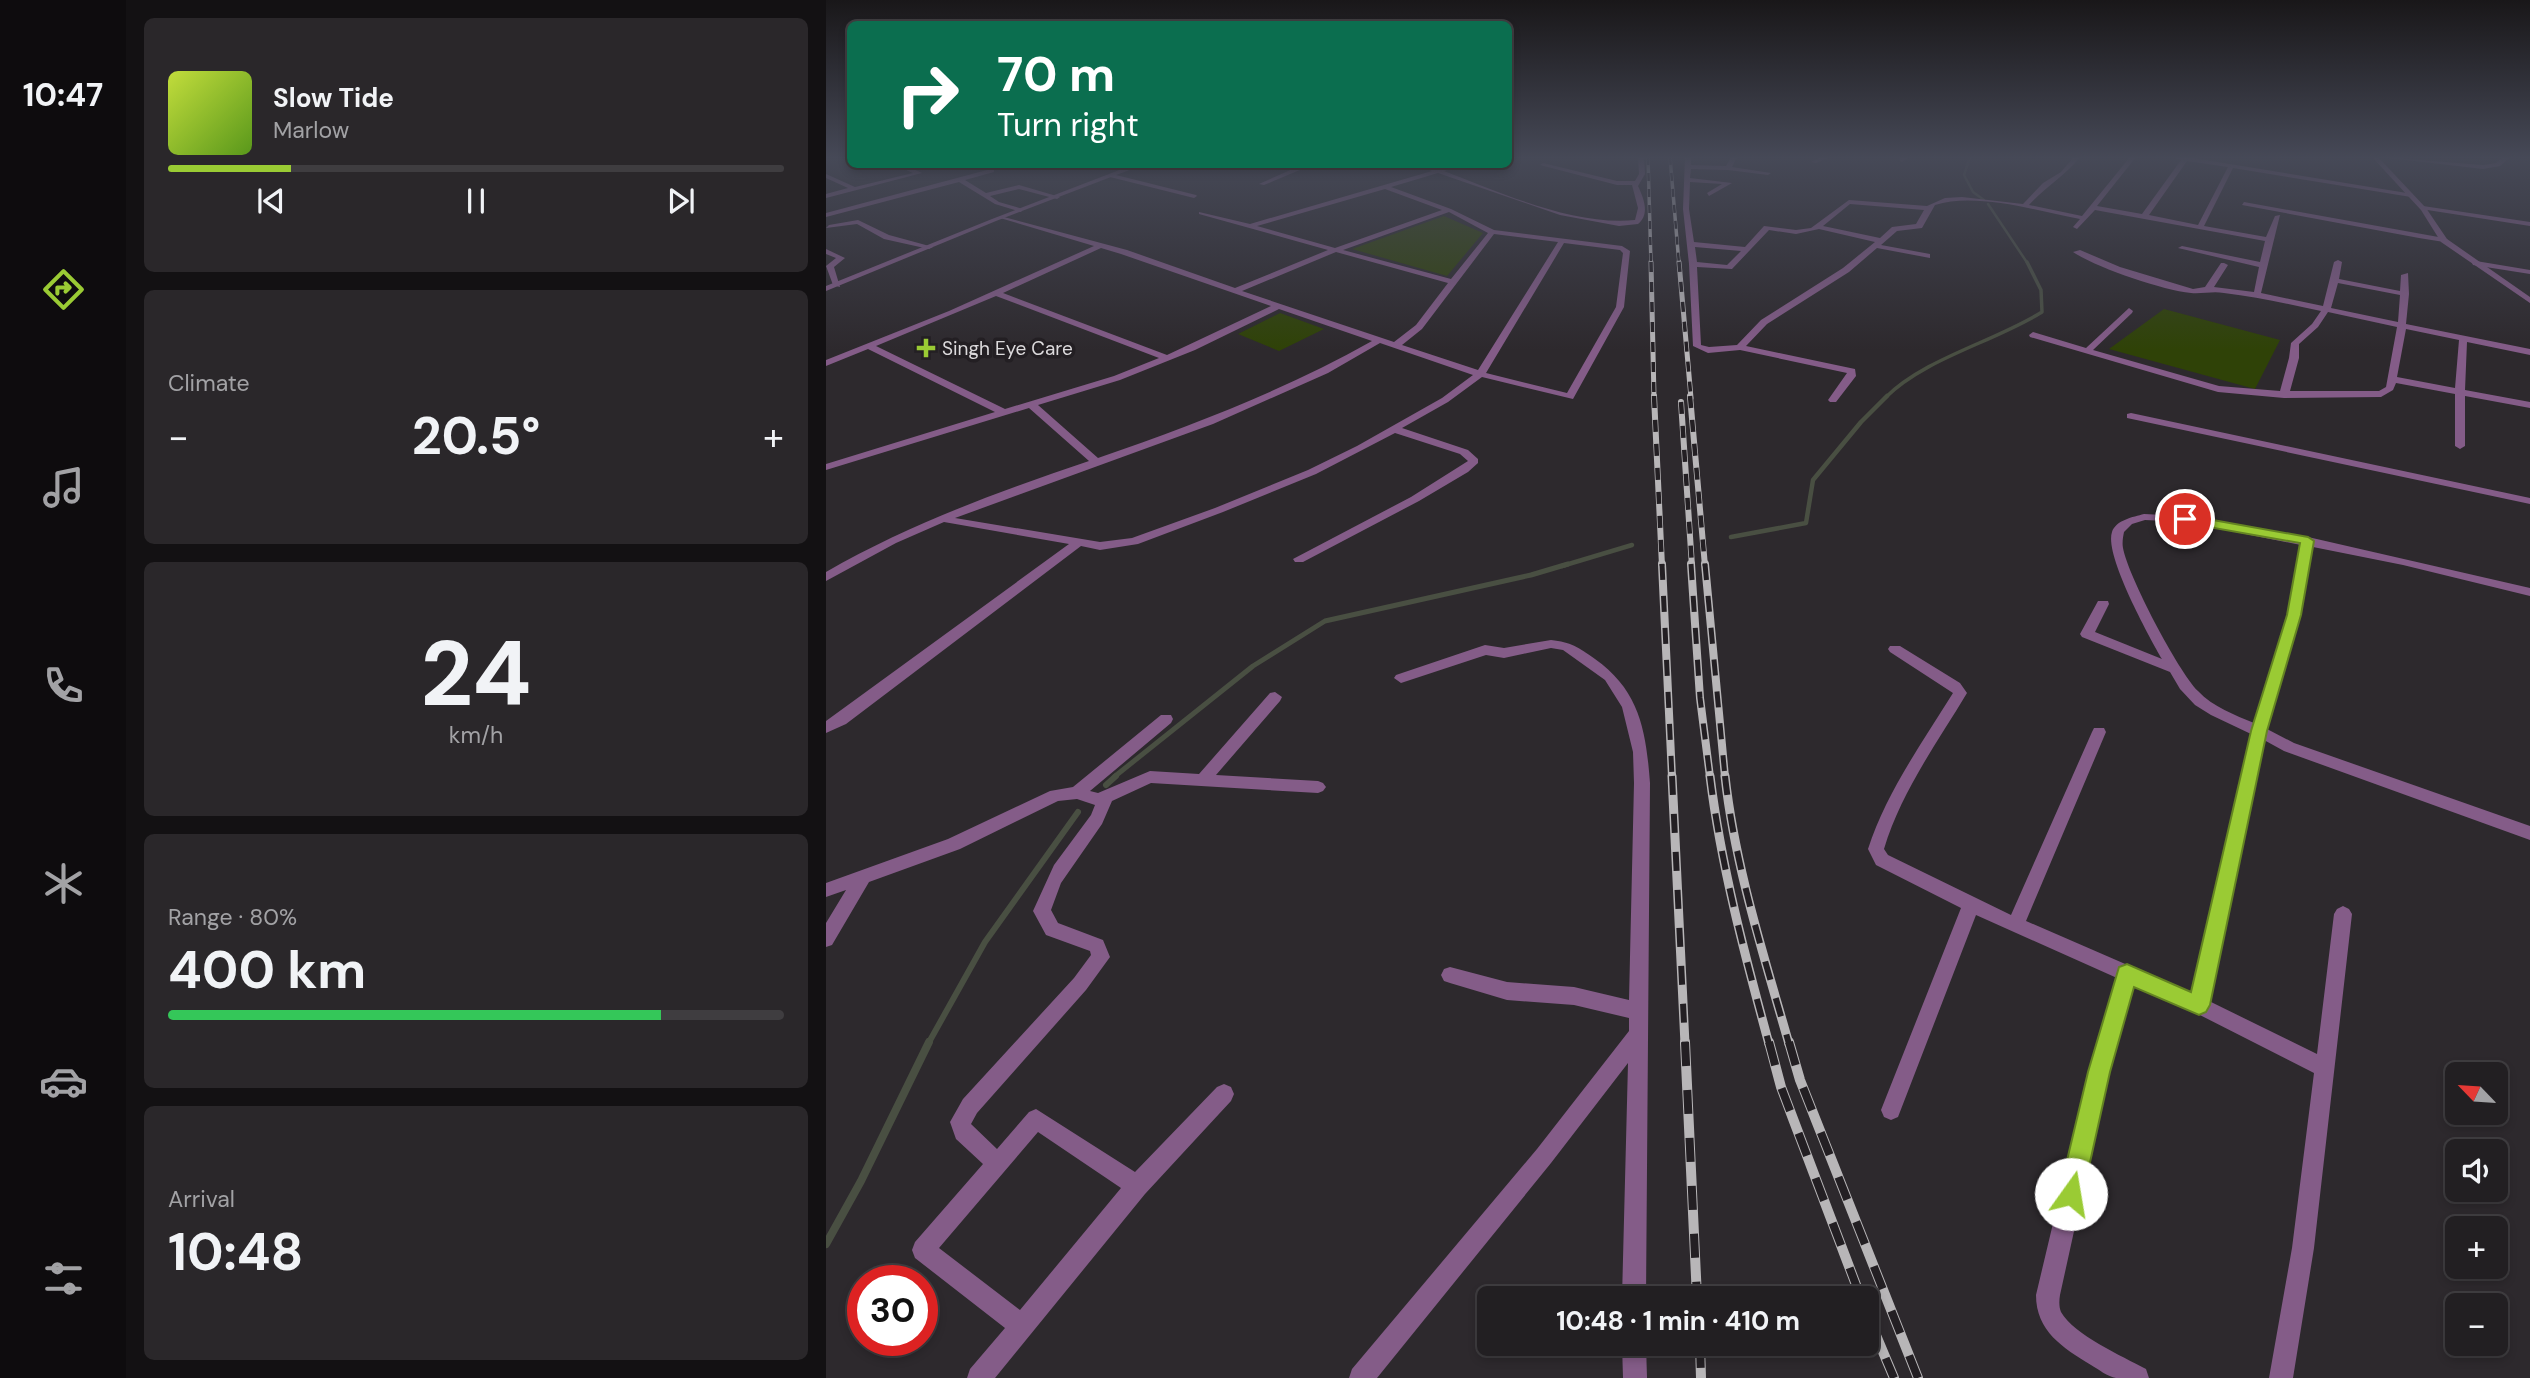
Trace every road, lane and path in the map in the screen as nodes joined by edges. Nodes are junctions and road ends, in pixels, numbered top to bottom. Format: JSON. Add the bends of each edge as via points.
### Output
{"nodes":[{"id":1,"x":992,"y":221,"type":"edge"},
{"id":2,"x":1017,"y":221,"type":"edge"},
{"id":3,"x":1237,"y":221,"type":"edge"},
{"id":4,"x":1265,"y":221,"type":"edge"},
{"id":5,"x":1417,"y":221,"type":"edge"},
{"id":6,"x":1471,"y":221,"type":"edge"},
{"id":7,"x":1602,"y":221,"type":"edge"},
{"id":8,"x":1634,"y":221,"type":"edge"},
{"id":9,"x":1689,"y":221,"type":"edge"},
{"id":10,"x":1826,"y":221,"type":"edge"},
{"id":11,"x":1922,"y":221,"type":"edge"},
{"id":12,"x":2081,"y":221,"type":"edge"},
{"id":13,"x":2166,"y":221,"type":"edge"},
{"id":14,"x":2203,"y":221,"type":"edge"},
{"id":15,"x":2276,"y":221,"type":"edge"},
{"id":16,"x":2338,"y":221,"type":"edge"},
{"id":17,"x":2432,"y":221,"type":"edge"},
{"id":18,"x":2512,"y":221,"type":"edge"},
{"id":19,"x":2530,"y":224,"type":"edge"},
{"id":20,"x":1253,"y":225,"type":"junction"},
{"id":21,"x":827,"y":227,"type":"edge"},
{"id":22,"x":1819,"y":227,"type":"junction"},
{"id":23,"x":2077,"y":227,"type":"dead end"},
{"id":24,"x":1914,"y":228,"type":"junction"},
{"id":25,"x":2200,"y":228,"type":"junction"},
{"id":26,"x":1492,"y":232,"type":"junction"},
{"id":27,"x":2269,"y":240,"type":"junction"},
{"id":28,"x":2444,"y":240,"type":"junction"},
{"id":29,"x":1562,"y":241,"type":"junction"},
{"id":30,"x":1880,"y":243,"type":"junction"},
{"id":31,"x":1690,"y":244,"type":"junction"},
{"id":32,"x":1101,"y":245,"type":"junction"},
{"id":33,"x":929,"y":247,"type":"junction"},
{"id":34,"x":2182,"y":248,"type":"dead end"},
{"id":35,"x":1746,"y":249,"type":"junction"},
{"id":36,"x":1335,"y":250,"type":"junction"},
{"id":37,"x":826,"y":251,"type":"edge"},
{"id":38,"x":1903,"y":251,"type":"junction"},
{"id":39,"x":2077,"y":252,"type":"dead end"},
{"id":40,"x":1927,"y":256,"type":"dead end"},
{"id":41,"x":2338,"y":262,"type":"dead end"},
{"id":42,"x":2476,"y":263,"type":"junction"},
{"id":43,"x":1693,"y":264,"type":"junction"},
{"id":44,"x":2224,"y":265,"type":"dead end"},
{"id":45,"x":2263,"y":265,"type":"junction"},
{"id":46,"x":2530,"y":272,"type":"edge"},
{"id":47,"x":2404,"y":275,"type":"dead end"},
{"id":48,"x":2334,"y":280,"type":"junction"},
{"id":49,"x":1452,"y":282,"type":"junction"},
{"id":50,"x":837,"y":285,"type":"junction"},
{"id":51,"x":2209,"y":288,"type":"junction"},
{"id":52,"x":826,"y":289,"type":"edge"},
{"id":53,"x":1235,"y":291,"type":"junction"},
{"id":54,"x":996,"y":293,"type":"junction"},
{"id":55,"x":2405,"y":294,"type":"junction"},
{"id":56,"x":2257,"y":295,"type":"junction"},
{"id":57,"x":2530,"y":301,"type":"edge"},
{"id":58,"x":1278,"y":306,"type":"junction"},
{"id":59,"x":2327,"y":309,"type":"junction"},
{"id":60,"x":2129,"y":311,"type":"dead end"},
{"id":61,"x":2402,"y":325,"type":"junction"},
{"id":62,"x":2033,"y":335,"type":"dead end"},
{"id":63,"x":2463,"y":339,"type":"junction"},
{"id":64,"x":1380,"y":340,"type":"junction"},
{"id":65,"x":1396,"y":345,"type":"junction"},
{"id":66,"x":870,"y":347,"type":"junction"},
{"id":67,"x":1740,"y":347,"type":"junction"},
{"id":68,"x":2087,"y":351,"type":"junction"},
{"id":69,"x":2530,"y":352,"type":"edge"},
{"id":70,"x":1167,"y":358,"type":"junction"},
{"id":71,"x":826,"y":363,"type":"edge"},
{"id":72,"x":1480,"y":374,"type":"junction"},
{"id":73,"x":2392,"y":379,"type":"junction"},
{"id":74,"x":2460,"y":392,"type":"junction"},
{"id":75,"x":2284,"y":395,"type":"junction"},
{"id":76,"x":1833,"y":400,"type":"dead end"},
{"id":77,"x":1032,"y":405,"type":"junction"},
{"id":78,"x":2530,"y":405,"type":"edge"},
{"id":79,"x":1005,"y":414,"type":"junction"},
{"id":80,"x":2132,"y":416,"type":"dead end"},
{"id":81,"x":1397,"y":430,"type":"junction"},
{"id":82,"x":2460,"y":446,"type":"dead end"},
{"id":83,"x":1096,"y":462,"type":"junction"},
{"id":84,"x":828,"y":464,"type":"edge"},
{"id":85,"x":2530,"y":501,"type":"edge"},
{"id":86,"x":943,"y":519,"type":"junction"},
{"id":87,"x":2308,"y":541,"type":"junction"},
{"id":88,"x":1079,"y":542,"type":"junction"},
{"id":89,"x":1300,"y":559,"type":"dead end"},
{"id":90,"x":826,"y":578,"type":"edge"},
{"id":91,"x":2530,"y":593,"type":"edge"},
{"id":92,"x":2103,"y":604,"type":"dead end"},
{"id":93,"x":1895,"y":649,"type":"dead end"},
{"id":94,"x":2175,"y":669,"type":"junction"},
{"id":95,"x":1401,"y":678,"type":"dead end"},
{"id":96,"x":1275,"y":697,"type":"dead end"},
{"id":97,"x":1166,"y":719,"type":"dead end"},
{"id":98,"x":826,"y":728,"type":"edge"},
{"id":99,"x":2259,"y":731,"type":"junction"},
{"id":100,"x":2099,"y":732,"type":"dead end"},
{"id":101,"x":1203,"y":780,"type":"junction"},
{"id":102,"x":1318,"y":787,"type":"dead end"},
{"id":103,"x":1077,"y":793,"type":"junction"},
{"id":104,"x":1102,"y":798,"type":"junction"},
{"id":105,"x":2530,"y":833,"type":"edge"},
{"id":106,"x":862,"y":878,"type":"junction"},
{"id":107,"x":826,"y":890,"type":"edge"},
{"id":108,"x":1971,"y":905,"type":"junction"},
{"id":109,"x":2343,"y":914,"type":"dead end"},
{"id":110,"x":2016,"y":924,"type":"junction"},
{"id":111,"x":826,"y":939,"type":"edge"},
{"id":112,"x":2127,"y":974,"type":"junction"},
{"id":113,"x":1450,"y":975,"type":"dead end"},
{"id":114,"x":2199,"y":1005,"type":"junction"},
{"id":115,"x":1639,"y":1011,"type":"junction"},
{"id":116,"x":1638,"y":1034,"type":"junction"},
{"id":117,"x":2324,"y":1068,"type":"junction"},
{"id":118,"x":1224,"y":1094,"type":"dead end"},
{"id":119,"x":1891,"y":1110,"type":"dead end"},
{"id":120,"x":997,"y":1163,"type":"junction"},
{"id":121,"x":1137,"y":1186,"type":"junction"},
{"id":122,"x":1634,"y":1286,"type":"edge"},
{"id":123,"x":1022,"y":1326,"type":"junction"},
{"id":124,"x":1634,"y":1356,"type":"edge"},
{"id":125,"x":979,"y":1378,"type":"edge"},
{"id":126,"x":1361,"y":1378,"type":"edge"},
{"id":127,"x":1635,"y":1378,"type":"edge"},
{"id":128,"x":2137,"y":1378,"type":"edge"},
{"id":129,"x":2281,"y":1378,"type":"edge"}],
"edges":[{"from":1,"to":33,"type":"street"},
{"from":2,"to":32,"type":"street"},
{"from":3,"to":20,"type":"street"},
{"from":4,"to":20,"type":"street"},
{"from":5,"to":36,"type":"street"},
{"from":6,"to":26,"type":"street"},
{"from":7,"to":8,"type":"street"},
{"from":9,"to":31,"type":"street"},
{"from":10,"to":22,"type":"street"},
{"from":11,"to":24,"type":"street"},
{"from":12,"to":23,"type":"street"},
{"from":13,"to":25,"type":"street"},
{"from":14,"to":25,"type":"street"},
{"from":15,"to":27,"type":"street"},
{"from":16,"to":28,"type":"street"},
{"from":17,"to":28,"type":"street"},
{"from":18,"to":19,"type":"street"},
{"from":20,"to":36,"type":"street"},
{"from":21,"to":33,"type":"street","via":[[858,222],[887,237]]},
{"from":22,"to":30,"type":"street"},
{"from":22,"to":35,"type":"street","via":[[1796,232],[1769,227]]},
{"from":24,"to":30,"type":"street","via":[[1897,228]]},
{"from":24,"to":38,"type":"street","via":[[1912,241]]},
{"from":25,"to":27,"type":"street"},
{"from":26,"to":29,"type":"street"},
{"from":26,"to":49,"type":"street"},
{"from":27,"to":45,"type":"street"},
{"from":28,"to":42,"type":"street"},
{"from":29,"to":72,"type":"street"},
{"from":29,"to":72,"type":"street","via":[[1622,248],[1627,253],[1620,307],[1570,397]]},
{"from":30,"to":38,"type":"street"},
{"from":30,"to":67,"type":"street","via":[[1765,322]]},
{"from":31,"to":35,"type":"street"},
{"from":31,"to":43,"type":"street"},
{"from":32,"to":53,"type":"street"},
{"from":32,"to":54,"type":"street"},
{"from":33,"to":50,"type":"street"},
{"from":34,"to":45,"type":"street"},
{"from":35,"to":43,"type":"street","via":[[1729,267]]},
{"from":36,"to":49,"type":"street"},
{"from":36,"to":53,"type":"street"},
{"from":37,"to":50,"type":"street","via":[[841,258],[830,266]]},
{"from":38,"to":40,"type":"street"},
{"from":39,"to":51,"type":"street","via":[[2151,281],[2193,291]]},
{"from":41,"to":48,"type":"street"},
{"from":42,"to":46,"type":"street"},
{"from":42,"to":57,"type":"street"},
{"from":43,"to":67,"type":"street","via":[[1698,348]]},
{"from":44,"to":51,"type":"street"},
{"from":45,"to":56,"type":"street"},
{"from":47,"to":55,"type":"street"},
{"from":48,"to":55,"type":"street"},
{"from":48,"to":59,"type":"street"},
{"from":49,"to":65,"type":"street","via":[[1419,327]]},
{"from":50,"to":52,"type":"street"},
{"from":51,"to":56,"type":"street"},
{"from":53,"to":58,"type":"street"},
{"from":54,"to":66,"type":"street"},
{"from":54,"to":70,"type":"street"},
{"from":55,"to":61,"type":"street"},
{"from":56,"to":59,"type":"street"},
{"from":58,"to":64,"type":"street"},
{"from":58,"to":70,"type":"street"},
{"from":59,"to":61,"type":"street"},
{"from":59,"to":75,"type":"street","via":[[2295,342]]},
{"from":60,"to":68,"type":"street"},
{"from":61,"to":63,"type":"street"},
{"from":61,"to":73,"type":"street"},
{"from":62,"to":68,"type":"street"},
{"from":63,"to":69,"type":"street"},
{"from":63,"to":74,"type":"street"},
{"from":64,"to":65,"type":"street"},
{"from":64,"to":83,"type":"street","via":[[1214,422]]},
{"from":65,"to":72,"type":"street"},
{"from":66,"to":71,"type":"street"},
{"from":66,"to":79,"type":"street"},
{"from":67,"to":76,"type":"street","via":[[1853,371]]},
{"from":68,"to":75,"type":"street","via":[[2218,389]]},
{"from":70,"to":77,"type":"street"},
{"from":72,"to":81,"type":"street"},
{"from":73,"to":74,"type":"street"},
{"from":73,"to":75,"type":"street","via":[[2390,388],[2381,394]]},
{"from":74,"to":78,"type":"street"},
{"from":74,"to":82,"type":"street"},
{"from":77,"to":79,"type":"street"},
{"from":77,"to":83,"type":"street"},
{"from":79,"to":84,"type":"street"},
{"from":80,"to":85,"type":"street"},
{"from":81,"to":88,"type":"street","via":[[1312,472],[1134,541],[1100,546]]},
{"from":81,"to":89,"type":"street","via":[[1464,452],[1474,461],[1415,499]]},
{"from":83,"to":86,"type":"street"},
{"from":86,"to":88,"type":"street"},
{"from":86,"to":90,"type":"street"},
{"from":87,"to":91,"type":"street"},
{"from":87,"to":94,"type":"street","via":[[2165,517],[2127,522],[2118,531],[2119,554]]},
{"from":87,"to":99,"type":"street","via":[[2294,615]]},
{"from":88,"to":98,"type":"street"},
{"from":92,"to":94,"type":"street","via":[[2087,634]]},
{"from":93,"to":108,"type":"street","via":[[1960,693],[1884,823],[1877,854],[1890,866]]},
{"from":94,"to":99,"type":"street","via":[[2191,694],[2204,704]]},
{"from":95,"to":115,"type":"street","via":[[1485,650],[1509,653],[1557,644],[1600,668],[1622,692],[1635,727],[1642,783]]},
{"from":96,"to":101,"type":"street"},
{"from":97,"to":103,"type":"street"},
{"from":99,"to":105,"type":"street","via":[[2289,747]]},
{"from":99,"to":114,"type":"street"},
{"from":100,"to":110,"type":"street"},
{"from":101,"to":102,"type":"street"},
{"from":101,"to":104,"type":"street","via":[[1150,777]]},
{"from":103,"to":104,"type":"street"},
{"from":103,"to":106,"type":"street","via":[[1056,795],[954,844]]},
{"from":104,"to":120,"type":"street","via":[[1104,806],[1056,877],[1042,911],[1052,929],[1097,946],[1101,957],[960,1122],[963,1132]]},
{"from":106,"to":107,"type":"street"},
{"from":106,"to":111,"type":"street"},
{"from":108,"to":110,"type":"street"},
{"from":108,"to":119,"type":"street"},
{"from":109,"to":117,"type":"street"},
{"from":110,"to":112,"type":"street"},
{"from":112,"to":114,"type":"street"},
{"from":112,"to":128,"type":"street","via":[[2099,1072],[2048,1308],[2057,1325],[2072,1338]]},
{"from":113,"to":115,"type":"street","via":[[1507,991],[1574,996]]},
{"from":114,"to":117,"type":"street"},
{"from":115,"to":116,"type":"street"},
{"from":116,"to":122,"type":"street"},
{"from":116,"to":126,"type":"street","via":[[1545,1156]]},
{"from":117,"to":129,"type":"street","via":[[2303,1248]]},
{"from":118,"to":121,"type":"street"},
{"from":120,"to":121,"type":"street","via":[[1036,1119]]},
{"from":120,"to":123,"type":"street","via":[[923,1250]]},
{"from":121,"to":123,"type":"street"},
{"from":123,"to":125,"type":"street"},
{"from":124,"to":127,"type":"street"}]}
